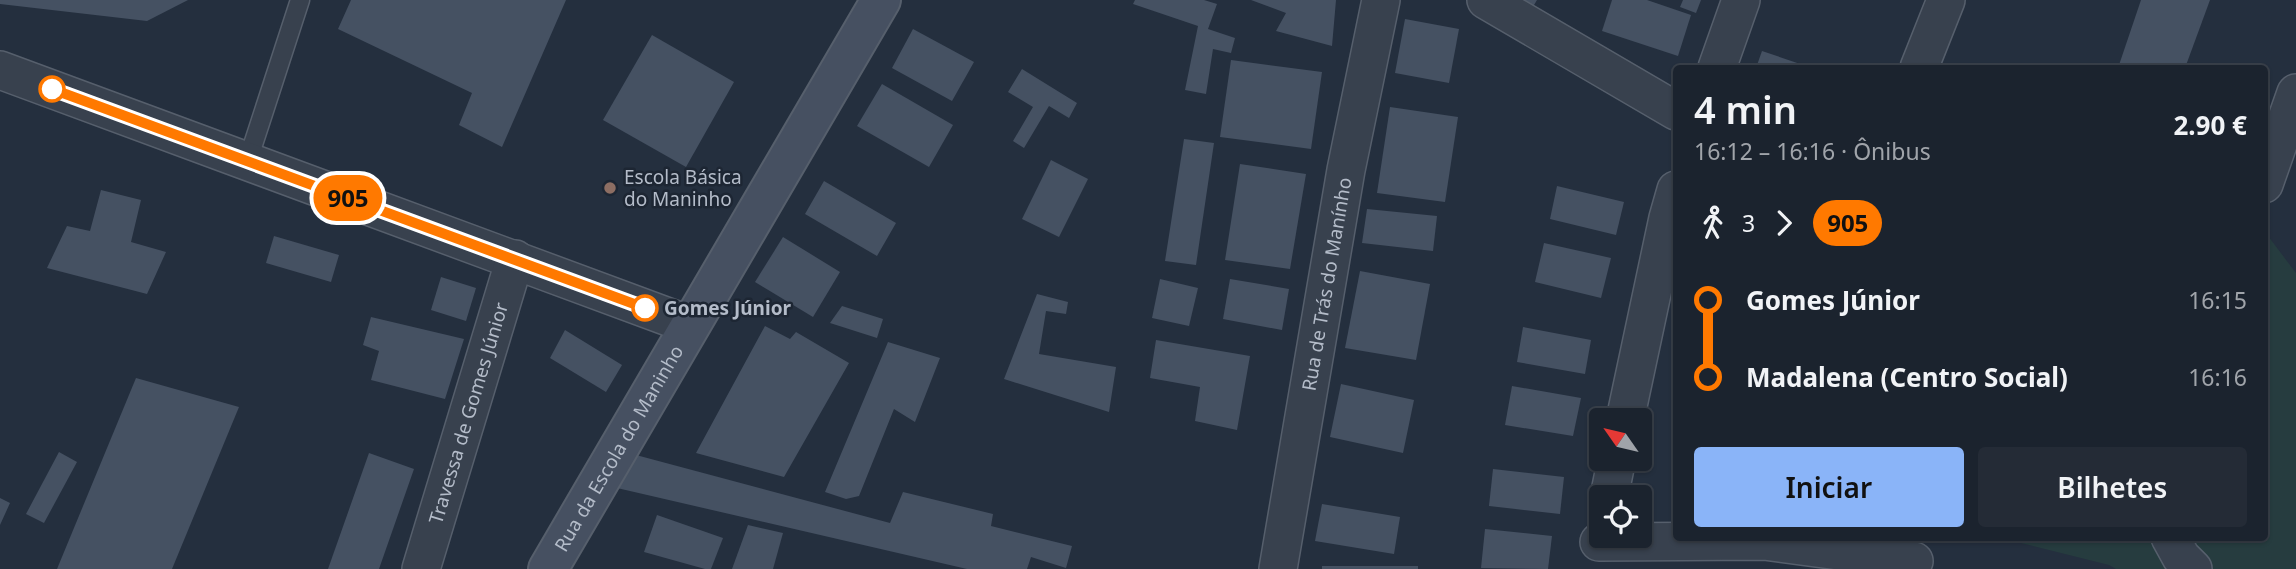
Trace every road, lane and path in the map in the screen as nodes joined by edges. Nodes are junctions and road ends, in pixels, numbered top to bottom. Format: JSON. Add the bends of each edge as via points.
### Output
{"nodes":[{"id":1,"x":300,"y":0,"type":"edge"},
{"id":2,"x":881,"y":0,"type":"edge"},
{"id":3,"x":1381,"y":0,"type":"edge"},
{"id":4,"x":1486,"y":0,"type":"edge"},
{"id":5,"x":1741,"y":0,"type":"edge"},
{"id":6,"x":1946,"y":0,"type":"edge"},
{"id":7,"x":1718,"y":65,"type":"edge"},
{"id":8,"x":1920,"y":65,"type":"edge"},
{"id":9,"x":0,"y":69,"type":"edge"},
{"id":10,"x":2296,"y":93,"type":"edge"},
{"id":11,"x":1673,"y":109,"type":"edge"},
{"id":12,"x":248,"y":160,"type":"junction"},
{"id":13,"x":2268,"y":173,"type":"edge"},
{"id":14,"x":1673,"y":200,"type":"edge"},
{"id":15,"x":515,"y":259,"type":"junction"},
{"id":16,"x":690,"y":325,"type":"junction"},
{"id":17,"x":1628,"y":408,"type":"edge"},
{"id":18,"x":1728,"y":541,"type":"edge"},
{"id":19,"x":1779,"y":541,"type":"edge"},
{"id":20,"x":2172,"y":541,"type":"edge"},
{"id":21,"x":1652,"y":545,"type":"edge"},
{"id":22,"x":1914,"y":561,"type":"dead end"},
{"id":23,"x":421,"y":569,"type":"edge"},
{"id":24,"x":548,"y":569,"type":"edge"},
{"id":25,"x":1278,"y":569,"type":"edge"},
{"id":26,"x":2193,"y":569,"type":"edge"}],
"edges":[{"from":1,"to":12,"type":"lane"},
{"from":2,"to":16,"type":"main road","name":"Rua da Escola do Maninho"},
{"from":3,"to":25,"type":"street","name":"Rua de Trás do Manínho","via":[[1346,170]]},
{"from":4,"to":11,"type":"street"},
{"from":5,"to":7,"type":"street"},
{"from":6,"to":8,"type":"street"},
{"from":9,"to":12,"type":"street"},
{"from":10,"to":13,"type":"street"},
{"from":12,"to":15,"type":"street"},
{"from":14,"to":17,"type":"street"},
{"from":15,"to":16,"type":"street"},
{"from":15,"to":23,"type":"street","name":"Travessa de Gomes Júnior"},
{"from":16,"to":24,"type":"main road","name":"Rua da Escola do Maninho"},
{"from":18,"to":21,"type":"street"},
{"from":19,"to":22,"type":"street"},
{"from":20,"to":26,"type":"street"}]}
